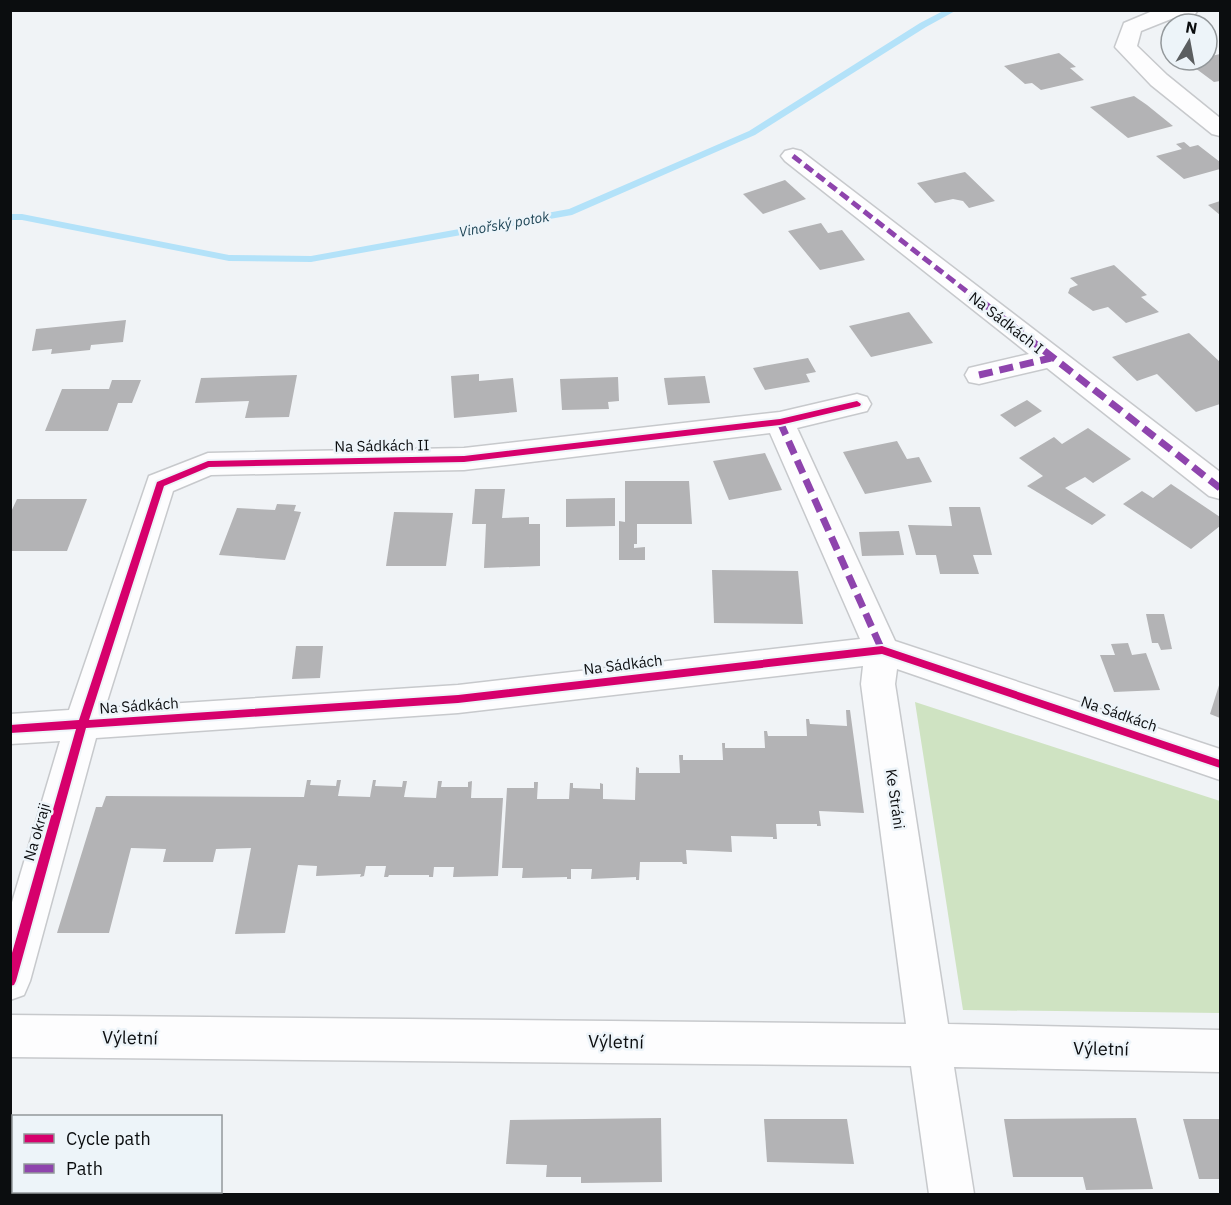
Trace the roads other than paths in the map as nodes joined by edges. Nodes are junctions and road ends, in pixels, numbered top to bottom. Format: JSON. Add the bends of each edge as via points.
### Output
{"nodes":[{"id":1,"x":1188,"y":10,"type":"edge"},
{"id":2,"x":1221,"y":129,"type":"edge"},
{"id":3,"x":793,"y":156,"type":"dead end"},
{"id":4,"x":1051,"y":358,"type":"junction"},
{"id":5,"x":979,"y":375,"type":"dead end"},
{"id":6,"x":857,"y":404,"type":"dead end"},
{"id":7,"x":780,"y":422,"type":"junction"},
{"id":8,"x":1221,"y":488,"type":"edge"},
{"id":9,"x":882,"y":650,"type":"junction"},
{"id":10,"x":82,"y":725,"type":"junction"},
{"id":11,"x":10,"y":729,"type":"edge"},
{"id":12,"x":1221,"y":764,"type":"edge"},
{"id":13,"x":10,"y":981,"type":"edge"},
{"id":14,"x":10,"y":1036,"type":"edge"},
{"id":15,"x":930,"y":1045,"type":"junction"},
{"id":16,"x":1221,"y":1051,"type":"edge"},
{"id":17,"x":951,"y":1194,"type":"edge"}],
"edges":[{"from":1,"to":2,"type":"street","via":[[1167,13],[1131,27],[1126,47],[1159,80]]},
{"from":3,"to":4,"type":"street","name":"Na Sádkách I"},
{"from":4,"to":5,"type":"street"},
{"from":4,"to":8,"type":"street","name":"Na Sádkách I"},
{"from":6,"to":7,"type":"street","name":"Na Sádkách II"},
{"from":7,"to":9,"type":"street"},
{"from":7,"to":10,"type":"street","name":"Na Sádkách II","via":[[464,459],[208,464],[160,484]]},
{"from":9,"to":10,"type":"street","name":"Na Sádkách","via":[[458,699]]},
{"from":9,"to":12,"type":"street","name":"Na Sádkách"},
{"from":9,"to":15,"type":"street","name":"Ke Stráni","via":[[878,684]]},
{"from":10,"to":11,"type":"street","name":"Na Sádkách"},
{"from":10,"to":13,"type":"street","name":"Na okraji"},
{"from":14,"to":15,"type":"street","name":"Výletní"},
{"from":15,"to":16,"type":"street","name":"Výletní"},
{"from":15,"to":17,"type":"street","name":"Ke Stráni"}]}
